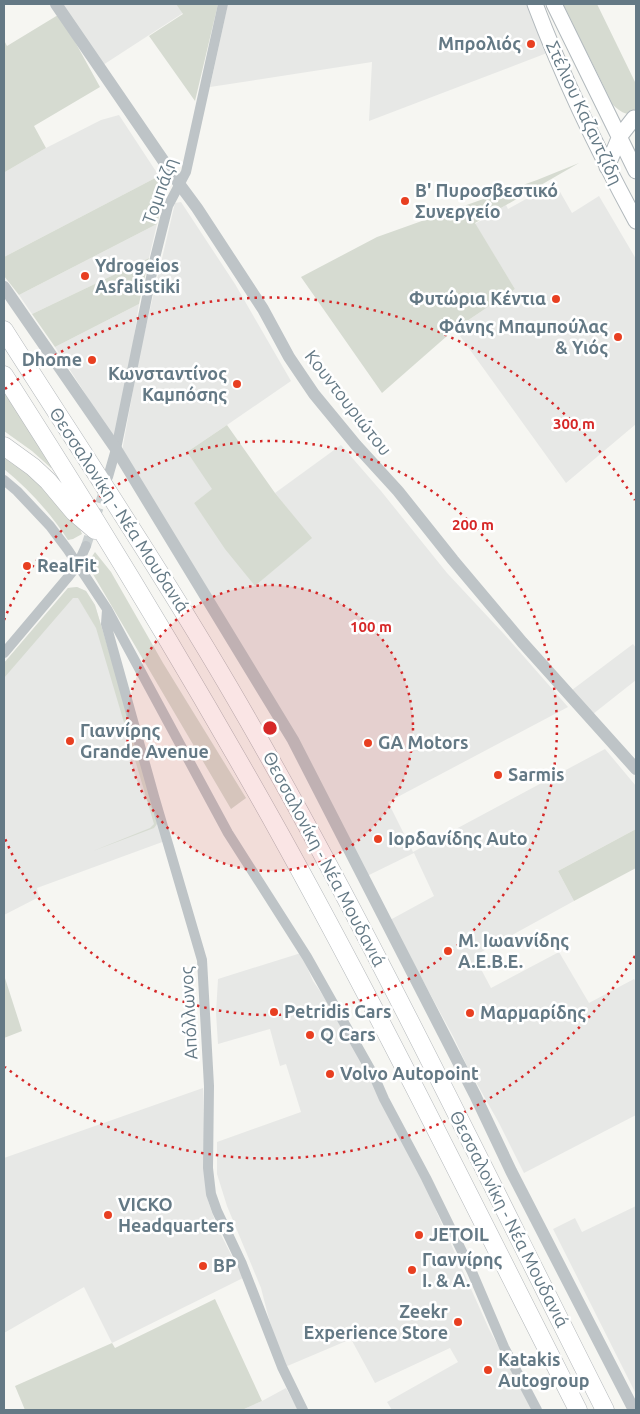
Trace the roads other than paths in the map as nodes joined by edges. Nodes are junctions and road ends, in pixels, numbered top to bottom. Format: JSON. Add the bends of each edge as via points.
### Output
{"nodes":[{"id":1,"x":56,"y":4,"type":"edge"},
{"id":2,"x":223,"y":4,"type":"edge"},
{"id":3,"x":535,"y":4,"type":"edge"},
{"id":4,"x":554,"y":4,"type":"edge"},
{"id":5,"x":604,"y":107,"type":"junction"},
{"id":6,"x":620,"y":136,"type":"junction"},
{"id":7,"x":607,"y":167,"type":"junction"},
{"id":8,"x":636,"y":171,"type":"edge"},
{"id":9,"x":180,"y":185,"type":"junction"},
{"id":10,"x":636,"y":221,"type":"edge"},
{"id":11,"x":4,"y":288,"type":"edge"},
{"id":12,"x":4,"y":330,"type":"edge"},
{"id":13,"x":4,"y":375,"type":"edge"},
{"id":14,"x":4,"y":446,"type":"edge"},
{"id":15,"x":116,"y":449,"type":"junction"},
{"id":16,"x":108,"y":477,"type":"tunnel mouth"},
{"id":17,"x":4,"y":480,"type":"edge"},
{"id":18,"x":107,"y":540,"type":"junction"},
{"id":19,"x":86,"y":546,"type":"tunnel mouth"},
{"id":20,"x":77,"y":566,"type":"junction"},
{"id":21,"x":107,"y":609,"type":"junction"},
{"id":22,"x":4,"y":653,"type":"edge"},
{"id":23,"x":636,"y":769,"type":"edge"},
{"id":24,"x":303,"y":1410,"type":"edge"},
{"id":25,"x":537,"y":1410,"type":"edge"},
{"id":26,"x":578,"y":1410,"type":"edge"},
{"id":27,"x":604,"y":1410,"type":"edge"},
{"id":28,"x":634,"y":1410,"type":"edge"}],
"edges":[{"from":1,"to":9,"type":"street","name":"Κουντουριώτου"},
{"from":2,"to":9,"type":"street","name":"Τομπάζη","via":[[188,164]]},
{"from":3,"to":7,"type":"main road","name":"Στέλιου Καζαντζίδη"},
{"from":4,"to":5,"type":"main road","name":"Στέλιου Καζαντζίδη"},
{"from":5,"to":6,"type":"main road","name":"Στέλιου Καζαντζίδη"},
{"from":5,"to":6,"type":"main road","via":[[617,117],[634,118]]},
{"from":6,"to":7,"type":"main road"},
{"from":6,"to":8,"type":"main road","name":"Στέλιου Καζαντζίδη"},
{"from":7,"to":8,"type":"main road"},
{"from":7,"to":10,"type":"main road","name":"Στέλιου Καζαντζίδη"},
{"from":9,"to":15,"type":"street","name":"Τομπάζη","via":[[168,206],[155,258]]},
{"from":9,"to":23,"type":"street","name":"Κουντουριώτου","via":[[263,309],[314,394],[522,642]]},
{"from":11,"to":15,"type":"street"},
{"from":12,"to":27,"type":"highway","name":"Θεσσαλονίκη - Νέα Μουδανιά","via":[[173,594],[248,720],[371,945]]},
{"from":13,"to":18,"type":"highway","name":"Θεσσαλονίκη - Νέα Μουδανιά"},
{"from":14,"to":18,"type":"highway","via":[[33,467],[74,512]]},
{"from":15,"to":16,"type":"street","name":"Τομπάζη"},
{"from":15,"to":28,"type":"street","via":[[293,740]]},
{"from":17,"to":20,"type":"street","via":[[38,512]]},
{"from":18,"to":26,"type":"highway","name":"Θεσσαλονίκη - Νέα Μουδανιά","via":[[162,629],[294,861],[432,1121]]},
{"from":19,"to":20,"type":"street"},
{"from":20,"to":21,"type":"street"},
{"from":20,"to":22,"type":"street"},
{"from":21,"to":24,"type":"street","name":"Απόλλωνος","via":[[106,624],[202,960],[211,1194]]},
{"from":21,"to":25,"type":"street","via":[[228,833],[307,957],[374,1076]]}]}
